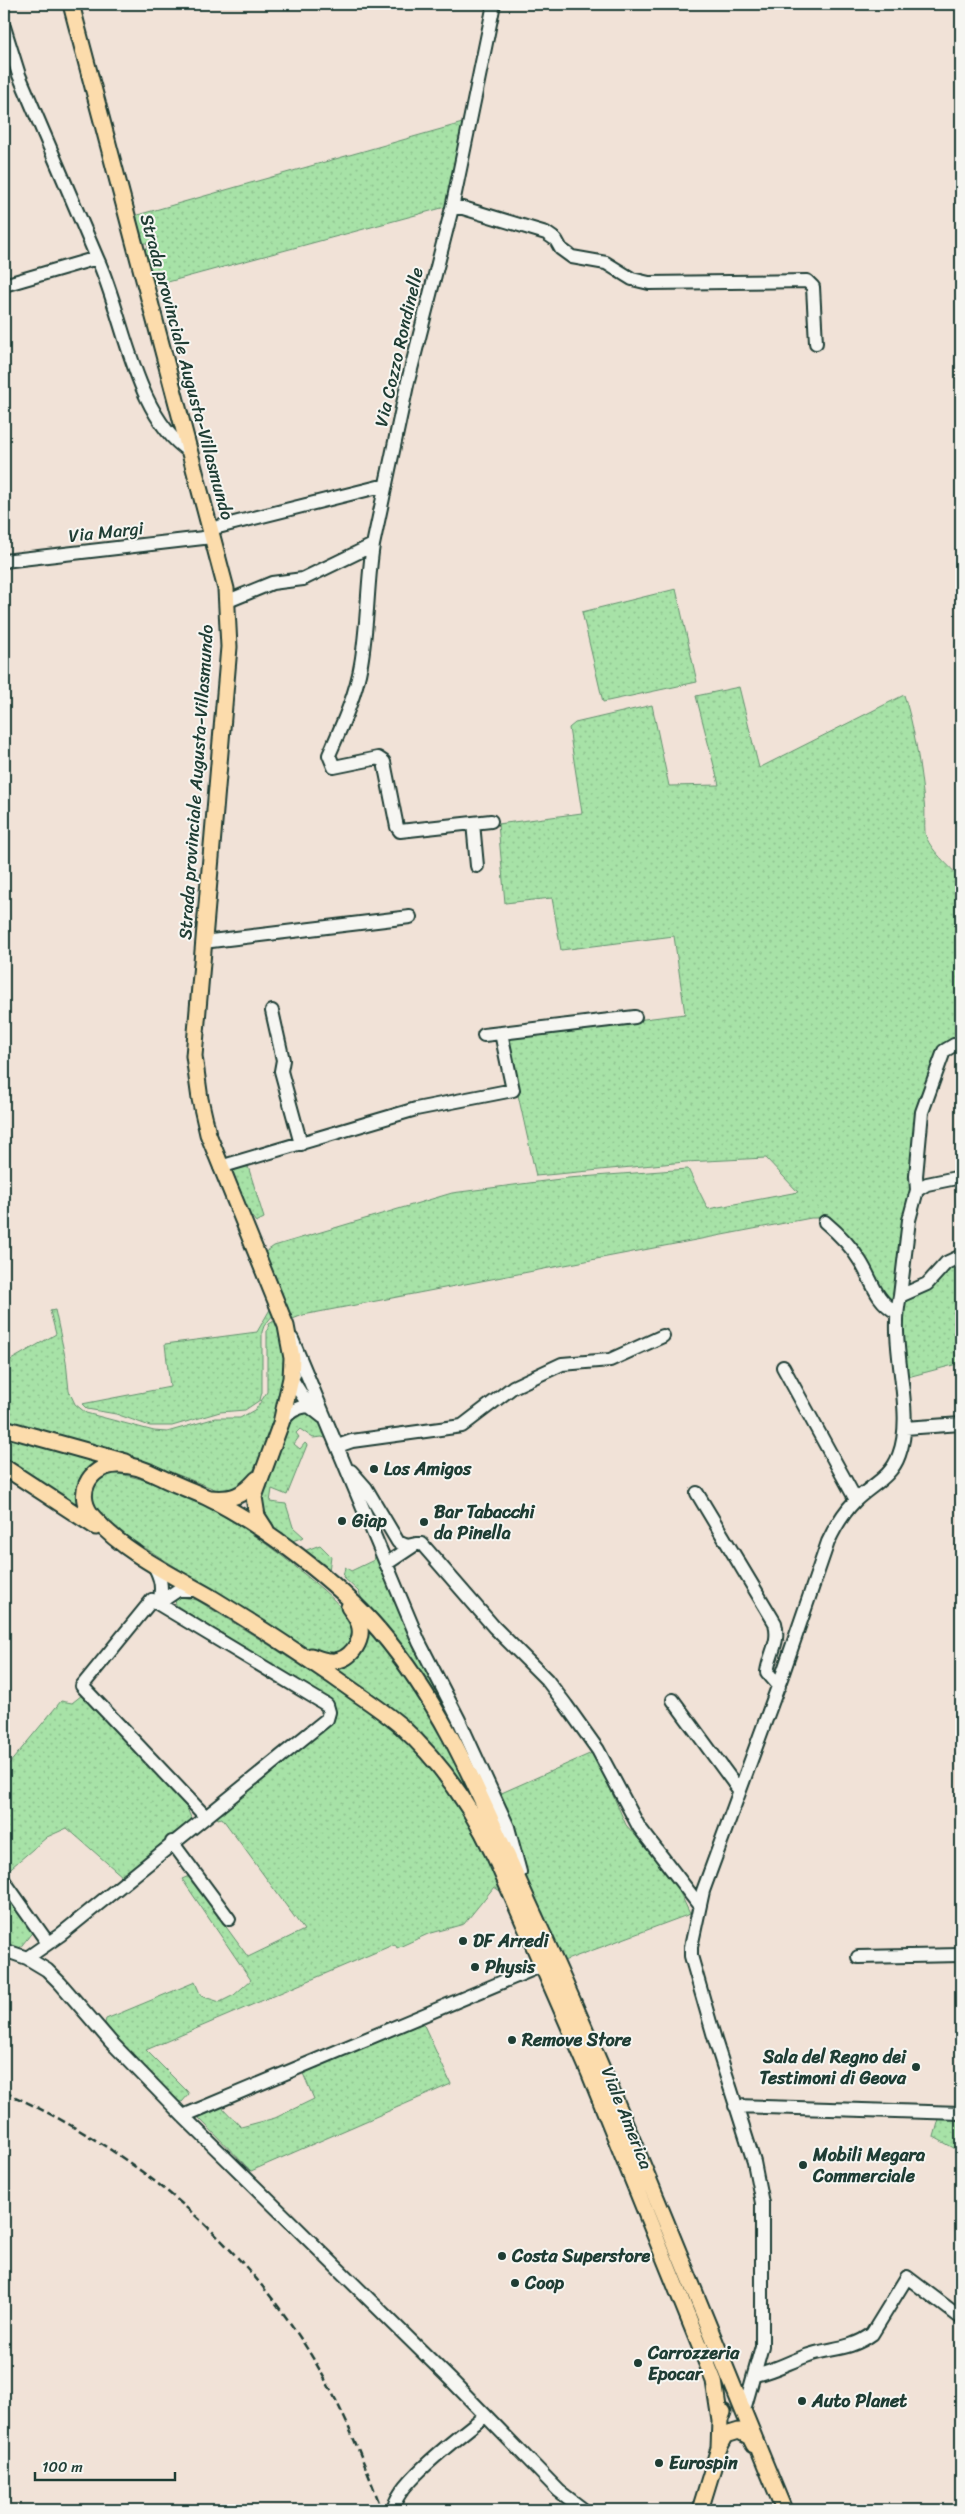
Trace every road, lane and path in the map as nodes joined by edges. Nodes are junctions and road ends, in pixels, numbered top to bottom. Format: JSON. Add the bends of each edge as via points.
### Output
{"nodes":[{"id":1,"x":71,"y":4,"type":"edge"},
{"id":2,"x":494,"y":4,"type":"edge"},
{"id":3,"x":4,"y":27,"type":"edge"},
{"id":4,"x":452,"y":208,"type":"junction"},
{"id":5,"x":97,"y":258,"type":"junction"},
{"id":6,"x":4,"y":285,"type":"edge"},
{"id":7,"x":816,"y":344,"type":"dead end"},
{"id":8,"x":190,"y":452,"type":"junction"},
{"id":9,"x":386,"y":485,"type":"junction"},
{"id":10,"x":211,"y":533,"type":"junction"},
{"id":11,"x":373,"y":545,"type":"junction"},
{"id":12,"x":4,"y":561,"type":"edge"},
{"id":13,"x":228,"y":601,"type":"junction"},
{"id":14,"x":491,"y":821,"type":"dead end"},
{"id":15,"x":473,"y":823,"type":"junction"},
{"id":16,"x":477,"y":866,"type":"dead end"},
{"id":17,"x":410,"y":917,"type":"dead end"},
{"id":18,"x":203,"y":942,"type":"junction"},
{"id":19,"x":272,"y":1011,"type":"dead end"},
{"id":20,"x":635,"y":1018,"type":"dead end"},
{"id":21,"x":501,"y":1032,"type":"junction"},
{"id":22,"x":484,"y":1035,"type":"dead end"},
{"id":23,"x":961,"y":1044,"type":"edge"},
{"id":24,"x":301,"y":1144,"type":"junction"},
{"id":25,"x":220,"y":1167,"type":"junction"},
{"id":26,"x":961,"y":1177,"type":"edge"},
{"id":27,"x":917,"y":1190,"type":"junction"},
{"id":28,"x":825,"y":1222,"type":"dead end"},
{"id":29,"x":961,"y":1256,"type":"edge"},
{"id":30,"x":900,"y":1296,"type":"junction"},
{"id":31,"x":896,"y":1312,"type":"junction"},
{"id":32,"x":286,"y":1326,"type":"junction"},
{"id":33,"x":663,"y":1336,"type":"dead end"},
{"id":34,"x":784,"y":1367,"type":"dead end"},
{"id":35,"x":307,"y":1373,"type":"junction"},
{"id":36,"x":291,"y":1378,"type":"junction"},
{"id":37,"x":309,"y":1406,"type":"junction"},
{"id":38,"x":327,"y":1421,"type":"junction"},
{"id":39,"x":281,"y":1423,"type":"junction"},
{"id":40,"x":961,"y":1424,"type":"edge"},
{"id":41,"x":4,"y":1428,"type":"edge"},
{"id":42,"x":905,"y":1428,"type":"junction"},
{"id":43,"x":338,"y":1446,"type":"junction"},
{"id":44,"x":4,"y":1467,"type":"edge"},
{"id":45,"x":139,"y":1467,"type":"junction"},
{"id":46,"x":346,"y":1467,"type":"junction"},
{"id":47,"x":260,"y":1476,"type":"junction"},
{"id":48,"x":697,"y":1493,"type":"dead end"},
{"id":49,"x":208,"y":1498,"type":"junction"},
{"id":50,"x":856,"y":1500,"type":"junction"},
{"id":51,"x":270,"y":1535,"type":"junction"},
{"id":52,"x":115,"y":1538,"type":"junction"},
{"id":53,"x":416,"y":1544,"type":"junction"},
{"id":54,"x":152,"y":1562,"type":"junction"},
{"id":55,"x":386,"y":1564,"type":"junction"},
{"id":56,"x":336,"y":1589,"type":"junction"},
{"id":57,"x":199,"y":1590,"type":"junction"},
{"id":58,"x":159,"y":1603,"type":"junction"},
{"id":59,"x":295,"y":1650,"type":"junction"},
{"id":60,"x":778,"y":1686,"type":"junction"},
{"id":61,"x":673,"y":1700,"type":"dead end"},
{"id":62,"x":739,"y":1790,"type":"junction"},
{"id":63,"x":205,"y":1816,"type":"junction"},
{"id":64,"x":172,"y":1842,"type":"junction"},
{"id":65,"x":4,"y":1881,"type":"edge"},
{"id":66,"x":526,"y":1896,"type":"junction"},
{"id":67,"x":699,"y":1905,"type":"junction"},
{"id":68,"x":229,"y":1919,"type":"dead end"},
{"id":69,"x":48,"y":1942,"type":"junction"},
{"id":70,"x":4,"y":1950,"type":"edge"},
{"id":71,"x":961,"y":1955,"type":"edge"},
{"id":72,"x":858,"y":1957,"type":"dead end"},
{"id":73,"x":28,"y":1958,"type":"junction"},
{"id":74,"x":542,"y":1965,"type":"junction"},
{"id":75,"x":735,"y":2106,"type":"junction"},
{"id":76,"x":961,"y":2114,"type":"edge"},
{"id":77,"x":184,"y":2116,"type":"junction"},
{"id":78,"x":961,"y":2318,"type":"edge"},
{"id":79,"x":754,"y":2378,"type":"junction"},
{"id":80,"x":736,"y":2392,"type":"junction"},
{"id":81,"x":744,"y":2410,"type":"junction"},
{"id":82,"x":485,"y":2416,"type":"junction"},
{"id":83,"x":720,"y":2420,"type":"junction"},
{"id":84,"x":719,"y":2448,"type":"junction"},
{"id":85,"x":767,"y":2469,"type":"junction"},
{"id":86,"x":706,"y":2488,"type":"junction"},
{"id":87,"x":394,"y":2510,"type":"edge"},
{"id":88,"x":584,"y":2510,"type":"edge"},
{"id":89,"x":693,"y":2510,"type":"edge"},
{"id":90,"x":700,"y":2510,"type":"edge"},
{"id":91,"x":784,"y":2510,"type":"edge"}],
"edges":[{"from":1,"to":8,"type":"main road","name":"Strada provinciale Augusta-Villasmundo"},
{"from":2,"to":4,"type":"street","name":"Via Cozzo Rondinelle"},
{"from":3,"to":5,"type":"street","via":[[22,84]]},
{"from":4,"to":7,"type":"street","via":[[463,208],[546,233],[572,256],[606,264],[648,283],[808,281],[813,287]]},
{"from":4,"to":9,"type":"street","name":"Via Cozzo Rondinelle","via":[[407,385]]},
{"from":5,"to":6,"type":"street"},
{"from":5,"to":8,"type":"street","via":[[138,377],[162,426],[176,443]]},
{"from":8,"to":10,"type":"main road","name":"Strada provinciale Augusta-Villasmundo"},
{"from":9,"to":10,"type":"street","name":"Via Margi"},
{"from":9,"to":11,"type":"street","name":"Via Cozzo Rondinelle"},
{"from":10,"to":12,"type":"street","name":"Via Margi"},
{"from":10,"to":13,"type":"main road","name":"Strada provinciale Augusta-Villasmundo"},
{"from":11,"to":13,"type":"street","via":[[303,578],[272,583]]},
{"from":11,"to":15,"type":"street","name":"Via Cozzo Rondinelle","via":[[361,666],[352,699],[329,755],[331,762],[334,766],[378,758],[384,762],[400,831]]},
{"from":13,"to":18,"type":"main road","name":"Strada provinciale Augusta-Villasmundo","via":[[229,647]]},
{"from":14,"to":15,"type":"street"},
{"from":15,"to":16,"type":"street"},
{"from":17,"to":18,"type":"street"},
{"from":18,"to":25,"type":"main road","name":"Strada provinciale Augusta-Villasmundo","via":[[194,1056],[208,1134]]},
{"from":19,"to":24,"type":"street","via":[[283,1060],[281,1071]]},
{"from":20,"to":21,"type":"street"},
{"from":21,"to":22,"type":"street"},
{"from":21,"to":24,"type":"street","via":[[513,1090],[416,1109]]},
{"from":23,"to":27,"type":"street","via":[[944,1051],[922,1112]]},
{"from":24,"to":25,"type":"street"},
{"from":25,"to":32,"type":"main road","name":"Strada provinciale Augusta-Villasmundo"},
{"from":26,"to":27,"type":"street","via":[[927,1184]]},
{"from":27,"to":30,"type":"street","via":[[909,1220]]},
{"from":28,"to":31,"type":"street","via":[[860,1260],[883,1304]]},
{"from":29,"to":30,"type":"street","via":[[946,1263],[927,1284]]},
{"from":30,"to":31,"type":"street"},
{"from":31,"to":42,"type":"street"},
{"from":32,"to":35,"type":"street"},
{"from":32,"to":36,"type":"main road","name":"Strada provinciale Augusta-Villasmundo","via":[[292,1358]]},
{"from":33,"to":43,"type":"street","via":[[610,1360],[562,1364],[512,1387],[462,1426],[352,1441]]},
{"from":34,"to":50,"type":"street"},
{"from":35,"to":36,"type":"street","via":[[299,1371]]},
{"from":35,"to":38,"type":"street"},
{"from":36,"to":37,"type":"street"},
{"from":36,"to":39,"type":"main road","name":"Strada provinciale Augusta-Villasmundo"},
{"from":37,"to":38,"type":"street"},
{"from":37,"to":39,"type":"street","via":[[293,1410]]},
{"from":38,"to":43,"type":"street"},
{"from":39,"to":47,"type":"main road","name":"Strada provinciale Augusta-Villasmundo"},
{"from":40,"to":42,"type":"street"},
{"from":41,"to":45,"type":"main road"},
{"from":42,"to":50,"type":"street","via":[[900,1453],[889,1474]]},
{"from":43,"to":46,"type":"street"},
{"from":44,"to":52,"type":"main road"},
{"from":45,"to":49,"type":"main road"},
{"from":45,"to":52,"type":"main road","via":[[104,1467],[89,1477],[85,1488],[84,1497],[90,1514]]},
{"from":46,"to":53,"type":"street","via":[[366,1488],[398,1542],[407,1546]]},
{"from":46,"to":55,"type":"street"},
{"from":47,"to":49,"type":"main road","via":[[237,1497],[229,1500]]},
{"from":47,"to":51,"type":"main road","name":"Strada provinciale Augusta-Villasmundo","via":[[254,1504],[257,1516]]},
{"from":48,"to":60,"type":"street","via":[[775,1623],[778,1637],[767,1672]]},
{"from":49,"to":51,"type":"main road"},
{"from":50,"to":60,"type":"street","via":[[837,1523],[828,1542]]},
{"from":51,"to":56,"type":"main road"},
{"from":52,"to":54,"type":"main road"},
{"from":53,"to":55,"type":"street"},
{"from":53,"to":67,"type":"street","via":[[422,1544],[494,1627],[551,1685],[598,1750],[639,1827]]},
{"from":54,"to":57,"type":"main road"},
{"from":54,"to":58,"type":"street","via":[[160,1575]]},
{"from":55,"to":66,"type":"street","via":[[419,1642],[508,1827]]},
{"from":56,"to":59,"type":"main road","via":[[360,1626],[355,1649],[340,1660],[331,1662]]},
{"from":56,"to":66,"type":"main road","name":"Viale America","via":[[376,1627],[432,1702],[458,1746]]},
{"from":57,"to":58,"type":"street","via":[[178,1590]]},
{"from":57,"to":59,"type":"main road"},
{"from":58,"to":63,"type":"street","via":[[152,1600],[82,1686]]},
{"from":58,"to":63,"type":"street","via":[[326,1705],[329,1712],[327,1718]]},
{"from":59,"to":74,"type":"main road","name":"Viale America","via":[[400,1725],[454,1784],[480,1824]]},
{"from":60,"to":62,"type":"street"},
{"from":61,"to":62,"type":"street"},
{"from":62,"to":67,"type":"street"},
{"from":63,"to":64,"type":"street"},
{"from":64,"to":68,"type":"street"},
{"from":64,"to":69,"type":"street"},
{"from":65,"to":69,"type":"street"},
{"from":66,"to":80,"type":"main road","name":"Viale America","via":[[580,2016]]},
{"from":67,"to":75,"type":"street","via":[[691,1956]]},
{"from":69,"to":73,"type":"street"},
{"from":70,"to":73,"type":"street"},
{"from":71,"to":72,"type":"street"},
{"from":73,"to":77,"type":"street","via":[[60,1983]]},
{"from":74,"to":77,"type":"street"},
{"from":74,"to":83,"type":"main road","name":"Viale America","via":[[714,2381]]},
{"from":75,"to":76,"type":"street"},
{"from":75,"to":79,"type":"street","via":[[754,2162],[762,2203],[764,2329]]},
{"from":77,"to":82,"type":"street"},
{"from":78,"to":79,"type":"street","via":[[907,2277],[866,2339],[848,2347],[808,2355]]},
{"from":79,"to":80,"type":"street"},
{"from":79,"to":81,"type":"street"},
{"from":80,"to":81,"type":"main road","name":"Viale America"},
{"from":80,"to":83,"type":"main road"},
{"from":81,"to":85,"type":"main road","name":"Viale America"},
{"from":82,"to":87,"type":"street","via":[[443,2448],[401,2491]]},
{"from":82,"to":88,"type":"street","via":[[559,2491]]},
{"from":83,"to":84,"type":"main road","name":"Viale America"},
{"from":84,"to":85,"type":"main road","via":[[726,2435],[733,2431],[745,2432]]},
{"from":84,"to":86,"type":"main road"},
{"from":85,"to":91,"type":"main road","name":"Viale America"},
{"from":86,"to":89,"type":"street"},
{"from":86,"to":90,"type":"main road"}]}
